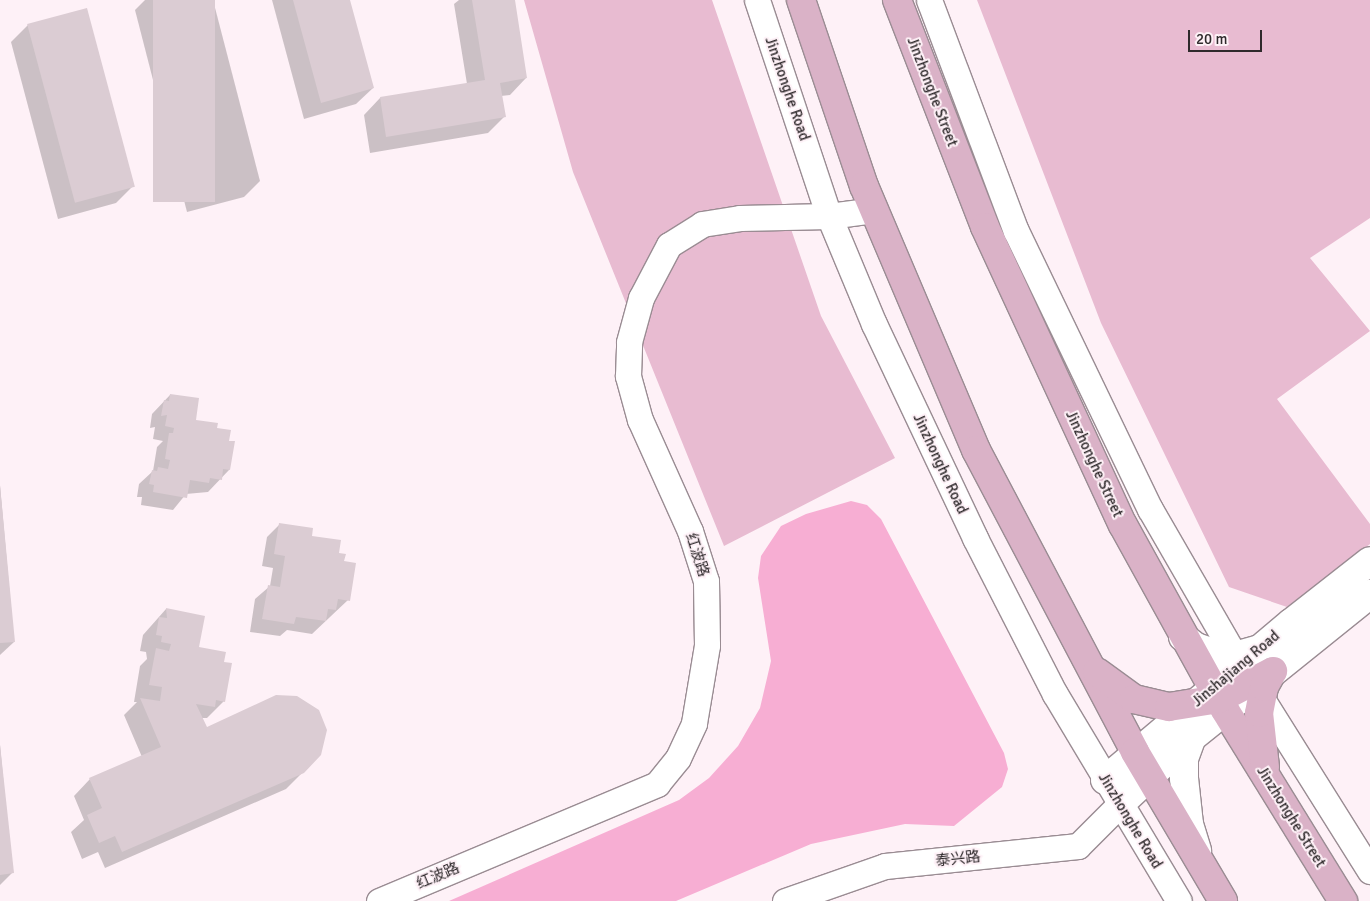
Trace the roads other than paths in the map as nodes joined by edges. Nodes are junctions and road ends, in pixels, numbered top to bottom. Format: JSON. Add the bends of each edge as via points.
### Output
{"nodes":[{"id":1,"x":757,"y":0,"type":"edge"},
{"id":2,"x":801,"y":0,"type":"edge"},
{"id":3,"x":897,"y":0,"type":"edge"},
{"id":4,"x":929,"y":0,"type":"edge"},
{"id":5,"x":874,"y":210,"type":"junction"},
{"id":6,"x":829,"y":216,"type":"junction"},
{"id":7,"x":1370,"y":561,"type":"edge"},
{"id":8,"x":1370,"y":594,"type":"edge"},
{"id":9,"x":1183,"y":636,"type":"junction"},
{"id":10,"x":1085,"y":658,"type":"junction"},
{"id":11,"x":1252,"y":672,"type":"junction"},
{"id":12,"x":1219,"y":699,"type":"junction"},
{"id":13,"x":1191,"y":705,"type":"junction"},
{"id":14,"x":1191,"y":738,"type":"junction"},
{"id":15,"x":1135,"y":752,"type":"junction"},
{"id":16,"x":1149,"y":777,"type":"junction"},
{"id":17,"x":1105,"y":780,"type":"junction"},
{"id":18,"x":1268,"y":780,"type":"junction"},
{"id":19,"x":1119,"y":805,"type":"junction"},
{"id":20,"x":1370,"y":871,"type":"edge"},
{"id":21,"x":1206,"y":873,"type":"junction"},
{"id":22,"x":379,"y":901,"type":"edge"},
{"id":23,"x":785,"y":901,"type":"edge"},
{"id":24,"x":1179,"y":901,"type":"edge"},
{"id":25,"x":1223,"y":901,"type":"edge"},
{"id":26,"x":1343,"y":901,"type":"edge"}],
"edges":[{"from":1,"to":6,"type":"street","name":"Jinzhonghe Road"},
{"from":2,"to":5,"type":"main road"},
{"from":3,"to":9,"type":"main road","name":"Jinzhonghe Street","via":[[997,253],[1122,525]]},
{"from":4,"to":11,"type":"street","via":[[1016,232],[1150,509]]},
{"from":5,"to":6,"type":"street","name":"红波路"},
{"from":5,"to":10,"type":"main road","via":[[976,450]]},
{"from":6,"to":17,"type":"street","name":"Jinzhonghe Road","via":[[874,324],[975,538],[1055,694]]},
{"from":6,"to":22,"type":"street","name":"红波路","via":[[740,218],[702,224],[669,245],[641,298],[629,342],[628,376],[640,420],[690,531],[706,581],[707,645],[694,723],[678,758],[656,784]]},
{"from":7,"to":11,"type":"street","name":"Jinshajiang Road"},
{"from":8,"to":11,"type":"street","name":"Jinshajiang Road"},
{"from":9,"to":11,"type":"street","via":[[1206,652]]},
{"from":9,"to":12,"type":"main road","name":"Jinzhonghe Street"},
{"from":10,"to":13,"type":"main road","via":[[1104,679],[1134,699],[1169,707]]},
{"from":10,"to":15,"type":"main road"},
{"from":11,"to":12,"type":"main road"},
{"from":11,"to":18,"type":"main road"},
{"from":11,"to":20,"type":"street"},
{"from":12,"to":13,"type":"main road"},
{"from":12,"to":14,"type":"street"},
{"from":12,"to":18,"type":"main road","name":"Jinzhonghe Street"},
{"from":13,"to":15,"type":"street","name":"Jinshajiang Road"},
{"from":14,"to":16,"type":"street"},
{"from":14,"to":21,"type":"street","via":[[1184,759],[1186,804],[1195,846]]},
{"from":15,"to":16,"type":"main road"},
{"from":15,"to":17,"type":"street","name":"Jinshajiang Road"},
{"from":16,"to":19,"type":"street"},
{"from":16,"to":21,"type":"main road"},
{"from":17,"to":19,"type":"street","name":"Jinzhonghe Road"},
{"from":18,"to":26,"type":"main road","name":"Jinzhonghe Street"},
{"from":19,"to":23,"type":"street","name":"泰兴路","via":[[1078,846],[885,866]]},
{"from":19,"to":24,"type":"street","name":"Jinzhonghe Road"},
{"from":21,"to":25,"type":"main road"}]}
